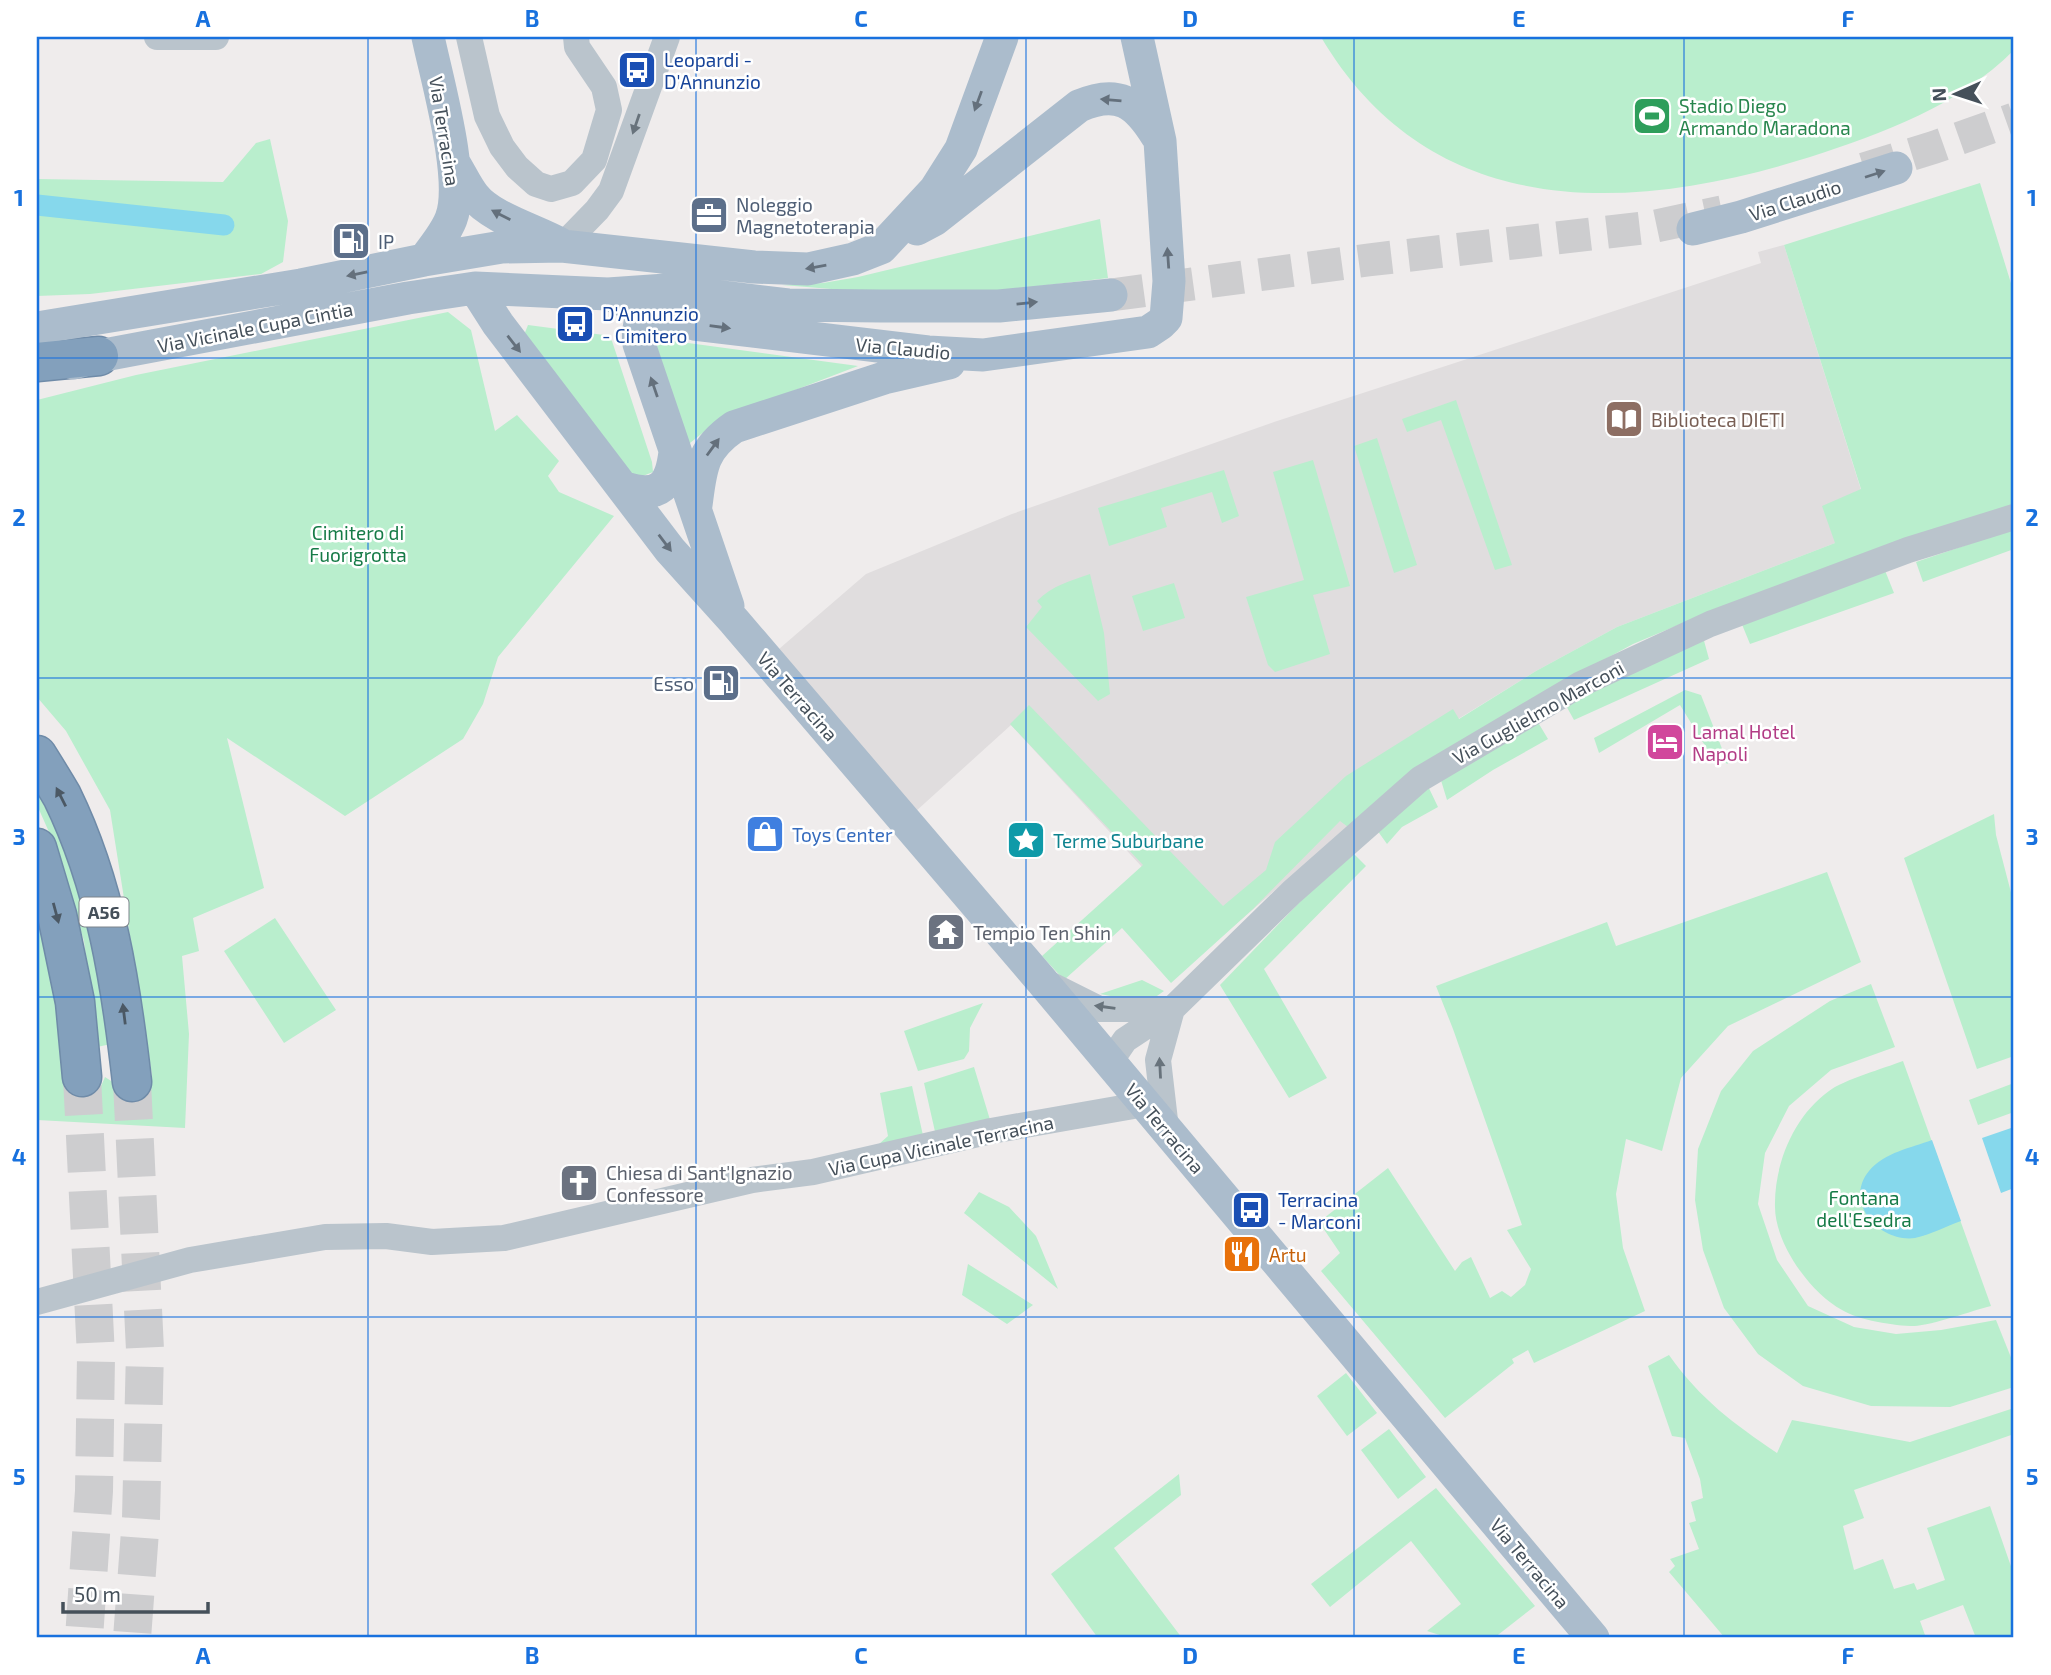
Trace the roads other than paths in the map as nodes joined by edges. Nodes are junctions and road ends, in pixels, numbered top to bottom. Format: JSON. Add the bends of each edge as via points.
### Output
{"nodes":[{"id":1,"x":157,"y":37,"type":"edge"},
{"id":2,"x":216,"y":37,"type":"edge"},
{"id":3,"x":428,"y":37,"type":"edge"},
{"id":4,"x":469,"y":37,"type":"edge"},
{"id":5,"x":576,"y":37,"type":"edge"},
{"id":6,"x":667,"y":37,"type":"edge"},
{"id":7,"x":1002,"y":37,"type":"edge"},
{"id":8,"x":1138,"y":37,"type":"edge"},
{"id":9,"x":1160,"y":141,"type":"junction"},
{"id":10,"x":454,"y":163,"type":"junction"},
{"id":11,"x":1896,"y":168,"type":"tunnel mouth"},
{"id":12,"x":1693,"y":229,"type":"tunnel mouth"},
{"id":13,"x":562,"y":246,"type":"junction"},
{"id":14,"x":881,"y":248,"type":"junction"},
{"id":15,"x":424,"y":260,"type":"junction"},
{"id":16,"x":475,"y":288,"type":"junction"},
{"id":17,"x":656,"y":300,"type":"junction"},
{"id":18,"x":1112,"y":306,"type":"tunnel mouth"},
{"id":19,"x":37,"y":314,"type":"edge"},
{"id":20,"x":100,"y":318,"type":"junction"},
{"id":21,"x":37,"y":328,"type":"edge"},
{"id":22,"x":983,"y":355,"type":"junction"},
{"id":23,"x":99,"y":356,"type":"junction"},
{"id":24,"x":37,"y":362,"type":"edge"},
{"id":25,"x":37,"y":373,"type":"edge"},
{"id":26,"x":675,"y":452,"type":"junction"},
{"id":27,"x":625,"y":488,"type":"junction"},
{"id":28,"x":695,"y":511,"type":"junction"},
{"id":29,"x":2014,"y":517,"type":"edge"},
{"id":30,"x":734,"y":621,"type":"junction"},
{"id":31,"x":37,"y":755,"type":"edge"},
{"id":32,"x":37,"y":848,"type":"edge"},
{"id":33,"x":1041,"y":980,"type":"junction"},
{"id":34,"x":1172,"y":1009,"type":"junction"},
{"id":35,"x":1110,"y":1062,"type":"junction"},
{"id":36,"x":82,"y":1077,"type":"tunnel mouth"},
{"id":37,"x":132,"y":1082,"type":"tunnel mouth"},
{"id":38,"x":1145,"y":1104,"type":"junction"},
{"id":39,"x":1166,"y":1129,"type":"junction"},
{"id":40,"x":37,"y":1302,"type":"edge"},
{"id":41,"x":1593,"y":1638,"type":"edge"}],
"edges":[{"from":1,"to":2,"type":"street"},
{"from":3,"to":10,"type":"main road","name":"Via Terracina"},
{"from":4,"to":5,"type":"street","via":[[488,116],[502,147],[536,184],[551,189],[572,183],[594,160],[609,110],[604,87],[577,47]]},
{"from":6,"to":13,"type":"street","one_way":true,"via":[[611,191]]},
{"from":7,"to":14,"type":"main road","one_way":true,"via":[[961,149],[935,190]]},
{"from":8,"to":9,"type":"main road"},
{"from":9,"to":14,"type":"main road","one_way":true,"via":[[1132,105],[1107,98],[1092,101],[1079,106],[934,220]]},
{"from":22,"to":9,"type":"main road","name":"Via Claudio","one_way":true,"via":[[1133,336],[1148,332],[1166,317],[1169,281]]},
{"from":13,"to":10,"type":"main road","one_way":true,"via":[[489,209],[475,198]]},
{"from":10,"to":15,"type":"main road","name":"Via Terracina","via":[[456,199],[451,219]]},
{"from":12,"to":11,"type":"main road","name":"Via Claudio","one_way":true},
{"from":14,"to":13,"type":"main road","one_way":true,"via":[[808,269]]},
{"from":13,"to":15,"type":"main road","via":[[502,247]]},
{"from":15,"to":20,"type":"main road","name":"Via Vicinale Cupa Cintia","one_way":true},
{"from":16,"to":17,"type":"main road","name":"Via Claudio","via":[[608,293]]},
{"from":16,"to":23,"type":"main road","name":"Via Vicinale Cupa Cintia"},
{"from":16,"to":27,"type":"main road","name":"Via Terracina","one_way":true},
{"from":17,"to":18,"type":"main road","name":"Via Claudio","one_way":true},
{"from":17,"to":22,"type":"main road","name":"Via Claudio","one_way":true,"via":[[694,324],[893,349]]},
{"from":26,"to":17,"type":"main road","name":"Via Terracina","one_way":true,"via":[[639,344],[639,323]]},
{"from":19,"to":20,"type":"street"},
{"from":20,"to":21,"type":"main road","name":"Via Vicinale Cupa Cintia"},
{"from":28,"to":22,"type":"main road","one_way":true,"via":[[701,466],[719,438],[734,427],[884,378]]},
{"from":23,"to":24,"type":"highway"},
{"from":23,"to":25,"type":"main road","name":"Via Vicinale Cupa Cintia"},
{"from":26,"to":27,"type":"main road","via":[[663,487],[647,492]]},
{"from":26,"to":28,"type":"main road","name":"Via Terracina"},
{"from":27,"to":30,"type":"main road","name":"Via Terracina","one_way":true,"via":[[670,550]]},
{"from":28,"to":30,"type":"main road","name":"Via Terracina"},
{"from":29,"to":34,"type":"street","name":"Via Guglielmo Marconi","via":[[1710,624],[1581,684],[1420,779],[1292,892]]},
{"from":30,"to":33,"type":"main road","name":"Via Terracina"},
{"from":37,"to":31,"type":"highway","number":"A56","one_way":true,"via":[[106,917],[90,863]]},
{"from":32,"to":36,"type":"highway","number":"A56","one_way":true,"via":[[75,1002]]},
{"from":34,"to":33,"type":"street","one_way":true,"via":[[1099,1009]]},
{"from":33,"to":35,"type":"main road","name":"Via Terracina"},
{"from":34,"to":35,"type":"street","name":"Via Guglielmo Marconi","via":[[1125,1040]]},
{"from":39,"to":34,"type":"street","one_way":true,"via":[[1158,1060]]},
{"from":35,"to":38,"type":"main road","name":"Via Terracina"},
{"from":38,"to":39,"type":"main road","name":"Via Terracina"},
{"from":38,"to":40,"type":"street","name":"Via Cupa Vicinale Terracina","via":[[991,1131],[813,1172],[752,1180],[504,1238],[432,1242],[386,1236],[325,1237],[190,1260]]},
{"from":39,"to":41,"type":"main road","name":"Via Terracina"}]}
